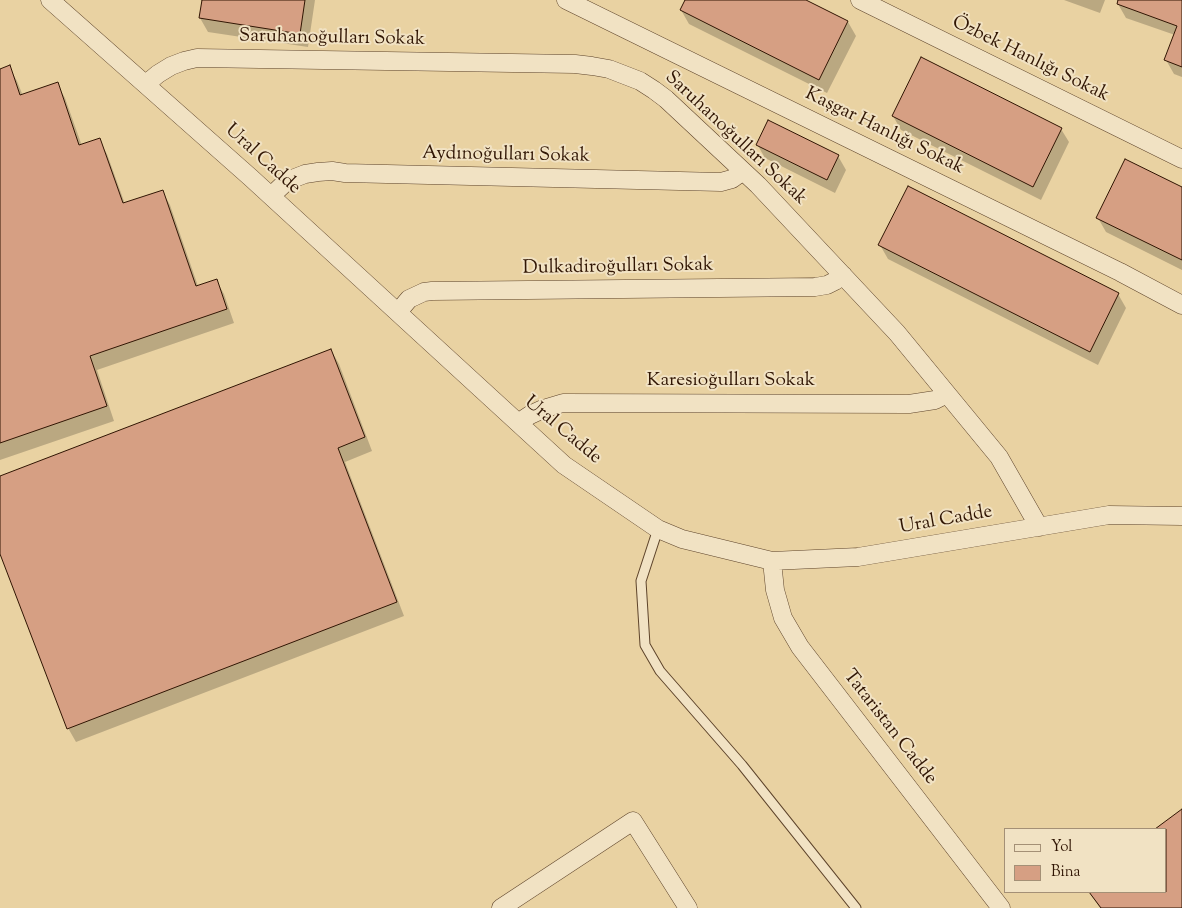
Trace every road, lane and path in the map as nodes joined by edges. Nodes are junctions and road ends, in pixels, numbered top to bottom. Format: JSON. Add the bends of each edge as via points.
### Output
{"nodes":[{"id":1,"x":50,"y":0,"type":"edge"},
{"id":2,"x":566,"y":0,"type":"edge"},
{"id":3,"x":860,"y":0,"type":"edge"},
{"id":4,"x":146,"y":84,"type":"junction"},
{"id":5,"x":1182,"y":159,"type":"edge"},
{"id":6,"x":743,"y":172,"type":"junction"},
{"id":7,"x":271,"y":196,"type":"junction"},
{"id":8,"x":843,"y":275,"type":"junction"},
{"id":9,"x":1182,"y":305,"type":"edge"},
{"id":10,"x":398,"y":312,"type":"junction"},
{"id":11,"x":947,"y":394,"type":"junction"},
{"id":12,"x":518,"y":423,"type":"junction"},
{"id":13,"x":1182,"y":516,"type":"edge"},
{"id":14,"x":1039,"y":527,"type":"junction"},
{"id":15,"x":658,"y":529,"type":"junction"},
{"id":16,"x":772,"y":561,"type":"junction"},
{"id":17,"x":501,"y":908,"type":"edge"},
{"id":18,"x":688,"y":908,"type":"edge"},
{"id":19,"x":856,"y":908,"type":"edge"},
{"id":20,"x":1001,"y":908,"type":"edge"}],
"edges":[{"from":1,"to":4,"type":"street","name":"Ural Cadde"},
{"from":2,"to":9,"type":"street","name":"Kaşgar Hanlığı Sokak"},
{"from":3,"to":5,"type":"street","name":"Özbek Hanlığı Sokak"},
{"from":4,"to":6,"type":"street","name":"Saruhanoğulları Sokak","via":[[171,66],[197,58],[592,66],[626,75],[654,90]]},
{"from":4,"to":7,"type":"street","name":"Ural Cadde"},
{"from":6,"to":7,"type":"street","name":"Aydınoğulları Sokak","via":[[722,182],[318,172],[287,181]]},
{"from":6,"to":8,"type":"street","name":"Saruhanoğulları Sokak"},
{"from":7,"to":10,"type":"street","name":"Ural Cadde"},
{"from":8,"to":10,"type":"street","name":"Dulkadiroğulları Sokak","via":[[827,285],[815,287],[432,291],[409,299]]},
{"from":8,"to":11,"type":"street","name":"Saruhanoğulları Sokak"},
{"from":10,"to":12,"type":"street","name":"Ural Cadde"},
{"from":11,"to":12,"type":"street","name":"Karesioğulları Sokak","via":[[935,400],[910,404],[564,403],[543,409]]},
{"from":11,"to":14,"type":"street","name":"Saruhanoğulları Sokak","via":[[999,457]]},
{"from":12,"to":15,"type":"street","name":"Ural Cadde","via":[[564,465]]},
{"from":13,"to":14,"type":"street","name":"Ural Cadde","via":[[1108,515]]},
{"from":14,"to":16,"type":"street","name":"Ural Cadde","via":[[858,557]]},
{"from":15,"to":16,"type":"street","name":"Ural Cadde","via":[[682,540]]},
{"from":15,"to":19,"type":"lane","via":[[641,581],[645,646],[660,671],[742,765]]},
{"from":16,"to":20,"type":"street","name":"Tataristan Cadde","via":[[775,590],[783,618],[800,647]]},
{"from":17,"to":18,"type":"street","via":[[633,821]]}]}
